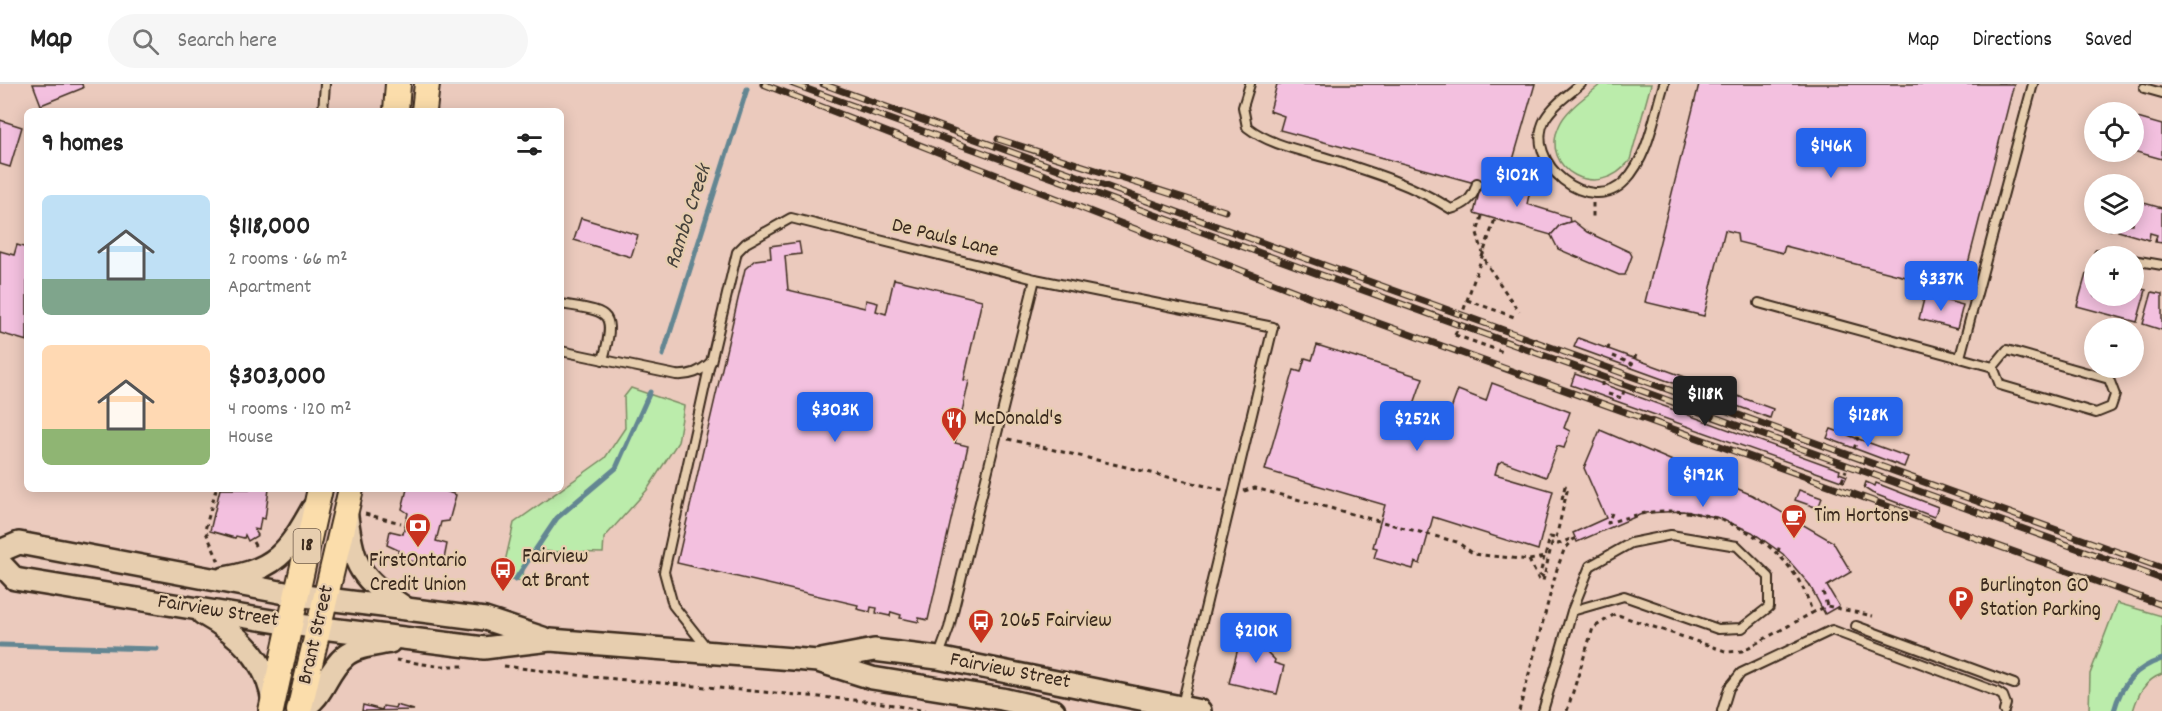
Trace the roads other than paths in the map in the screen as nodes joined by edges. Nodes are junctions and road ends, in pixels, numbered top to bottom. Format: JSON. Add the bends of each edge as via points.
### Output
{"nodes":[{"id":1,"x":325,"y":84,"type":"edge"},
{"id":2,"x":398,"y":84,"type":"edge"},
{"id":3,"x":428,"y":84,"type":"edge"},
{"id":4,"x":1250,"y":84,"type":"edge"},
{"id":5,"x":1581,"y":84,"type":"edge"},
{"id":6,"x":1664,"y":84,"type":"edge"},
{"id":7,"x":2033,"y":84,"type":"edge"},
{"id":8,"x":2144,"y":88,"type":"dead end"},
{"id":9,"x":2162,"y":93,"type":"edge"},
{"id":10,"x":323,"y":108,"type":"edge"},
{"id":11,"x":396,"y":108,"type":"edge"},
{"id":12,"x":424,"y":108,"type":"edge"},
{"id":13,"x":1477,"y":183,"type":"dead end"},
{"id":14,"x":2144,"y":262,"type":"edge"},
{"id":15,"x":2162,"y":265,"type":"edge"},
{"id":16,"x":1035,"y":279,"type":"junction"},
{"id":17,"x":1759,"y":303,"type":"dead end"},
{"id":18,"x":564,"y":304,"type":"edge"},
{"id":19,"x":564,"y":352,"type":"edge"},
{"id":20,"x":1960,"y":357,"type":"junction"},
{"id":21,"x":603,"y":360,"type":"junction"},
{"id":22,"x":711,"y":362,"type":"junction"},
{"id":23,"x":1993,"y":367,"type":"junction"},
{"id":24,"x":319,"y":493,"type":"edge"},
{"id":25,"x":354,"y":504,"type":"edge"},
{"id":26,"x":0,"y":551,"type":"edge"},
{"id":27,"x":0,"y":563,"type":"edge"},
{"id":28,"x":207,"y":580,"type":"junction"},
{"id":29,"x":296,"y":595,"type":"junction"},
{"id":30,"x":326,"y":599,"type":"junction"},
{"id":31,"x":195,"y":609,"type":"junction"},
{"id":32,"x":406,"y":609,"type":"junction"},
{"id":33,"x":1572,"y":611,"type":"junction"},
{"id":34,"x":290,"y":624,"type":"junction"},
{"id":35,"x":1856,"y":626,"type":"dead end"},
{"id":36,"x":319,"y":628,"type":"junction"},
{"id":37,"x":408,"y":639,"type":"junction"},
{"id":38,"x":550,"y":640,"type":"junction"},
{"id":39,"x":710,"y":652,"type":"junction"},
{"id":40,"x":938,"y":658,"type":"junction"},
{"id":41,"x":818,"y":661,"type":"junction"},
{"id":42,"x":2014,"y":684,"type":"dead end"},
{"id":43,"x":272,"y":707,"type":"edge"},
{"id":44,"x":1188,"y":709,"type":"edge"},
{"id":45,"x":300,"y":710,"type":"edge"},
{"id":46,"x":1053,"y":711,"type":"edge"},
{"id":47,"x":1543,"y":711,"type":"edge"},
{"id":48,"x":1722,"y":711,"type":"edge"},
{"id":49,"x":2004,"y":711,"type":"edge"}],
"edges":[{"from":1,"to":10,"type":"lane"},
{"from":2,"to":11,"type":"main road"},
{"from":3,"to":12,"type":"main road"},
{"from":4,"to":13,"type":"lane","via":[[1243,107],[1247,127],[1262,139],[1355,167],[1450,208],[1464,205]]},
{"from":5,"to":6,"type":"lane","via":[[1545,119],[1542,142],[1548,163],[1558,178],[1593,192],[1617,188],[1636,166]]},
{"from":7,"to":20,"type":"lane"},
{"from":8,"to":9,"type":"lane"},
{"from":14,"to":15,"type":"lane"},
{"from":16,"to":22,"type":"lane","name":"De Pauls Lane","via":[[791,218],[737,252]]},
{"from":16,"to":40,"type":"lane","via":[[949,628]]},
{"from":16,"to":44,"type":"lane","name":"De Pauls Lane","via":[[1273,327]]},
{"from":17,"to":20,"type":"lane"},
{"from":18,"to":21,"type":"lane","via":[[598,310],[608,318],[611,328]]},
{"from":19,"to":21,"type":"lane"},
{"from":20,"to":23,"type":"lane"},
{"from":21,"to":22,"type":"lane","via":[[686,376]]},
{"from":22,"to":39,"type":"lane","name":"De Pauls Lane","via":[[664,572],[673,605]]},
{"from":23,"to":23,"type":"lane","via":[[2000,385],[2096,413],[2110,407],[2115,396],[2109,379],[2007,350]]},
{"from":24,"to":28,"type":"main road","via":[[289,548],[278,559],[252,572]]},
{"from":24,"to":29,"type":"main road","name":"Brant Street","number":"18"},
{"from":25,"to":30,"type":"main road","name":"Brant Street","number":"18"},
{"from":25,"to":32,"type":"main road","via":[[351,549],[359,568]]},
{"from":26,"to":28,"type":"main road","name":"Fairview Street","via":[[19,543]]},
{"from":27,"to":31,"type":"main road","name":"Fairview Street","via":[[15,579]]},
{"from":28,"to":29,"type":"main road","name":"Fairview Street"},
{"from":29,"to":30,"type":"main road","name":"Fairview Street"},
{"from":29,"to":34,"type":"main road","name":"Brant Street","number":"18"},
{"from":30,"to":32,"type":"main road","name":"Fairview Street"},
{"from":30,"to":36,"type":"main road","name":"Brant Street"},
{"from":31,"to":34,"type":"main road","name":"Fairview Street"},
{"from":31,"to":43,"type":"main road","via":[[220,623],[256,656],[271,684]]},
{"from":32,"to":38,"type":"main road","name":"Fairview Street","via":[[485,619]]},
{"from":33,"to":33,"type":"lane","via":[[1624,596],[1718,629],[1742,628],[1769,607],[1769,577],[1737,546],[1671,535],[1631,543],[1590,566]]},
{"from":33,"to":47,"type":"lane"},
{"from":34,"to":36,"type":"main road","name":"Fairview Street"},
{"from":34,"to":43,"type":"main road","name":"Brant Street"},
{"from":35,"to":42,"type":"lane"},
{"from":36,"to":37,"type":"main road","name":"Fairview Street"},
{"from":36,"to":45,"type":"main road","name":"Brant Street"},
{"from":37,"to":38,"type":"main road","name":"Fairview Street","via":[[484,648]]},
{"from":37,"to":45,"type":"main road","via":[[359,648],[345,655],[314,703]]},
{"from":38,"to":39,"type":"main road","name":"Fairview Street"},
{"from":39,"to":41,"type":"main road","name":"Fairview Street"},
{"from":40,"to":41,"type":"main road","name":"Fairview Street","via":[[874,650]]},
{"from":40,"to":44,"type":"main road","name":"Fairview Street"},
{"from":41,"to":46,"type":"main road","name":"Fairview Street","via":[[872,678]]},
{"from":48,"to":49,"type":"lane","via":[[1729,688],[1741,673],[1832,630],[1997,692],[2006,704]]}]}
